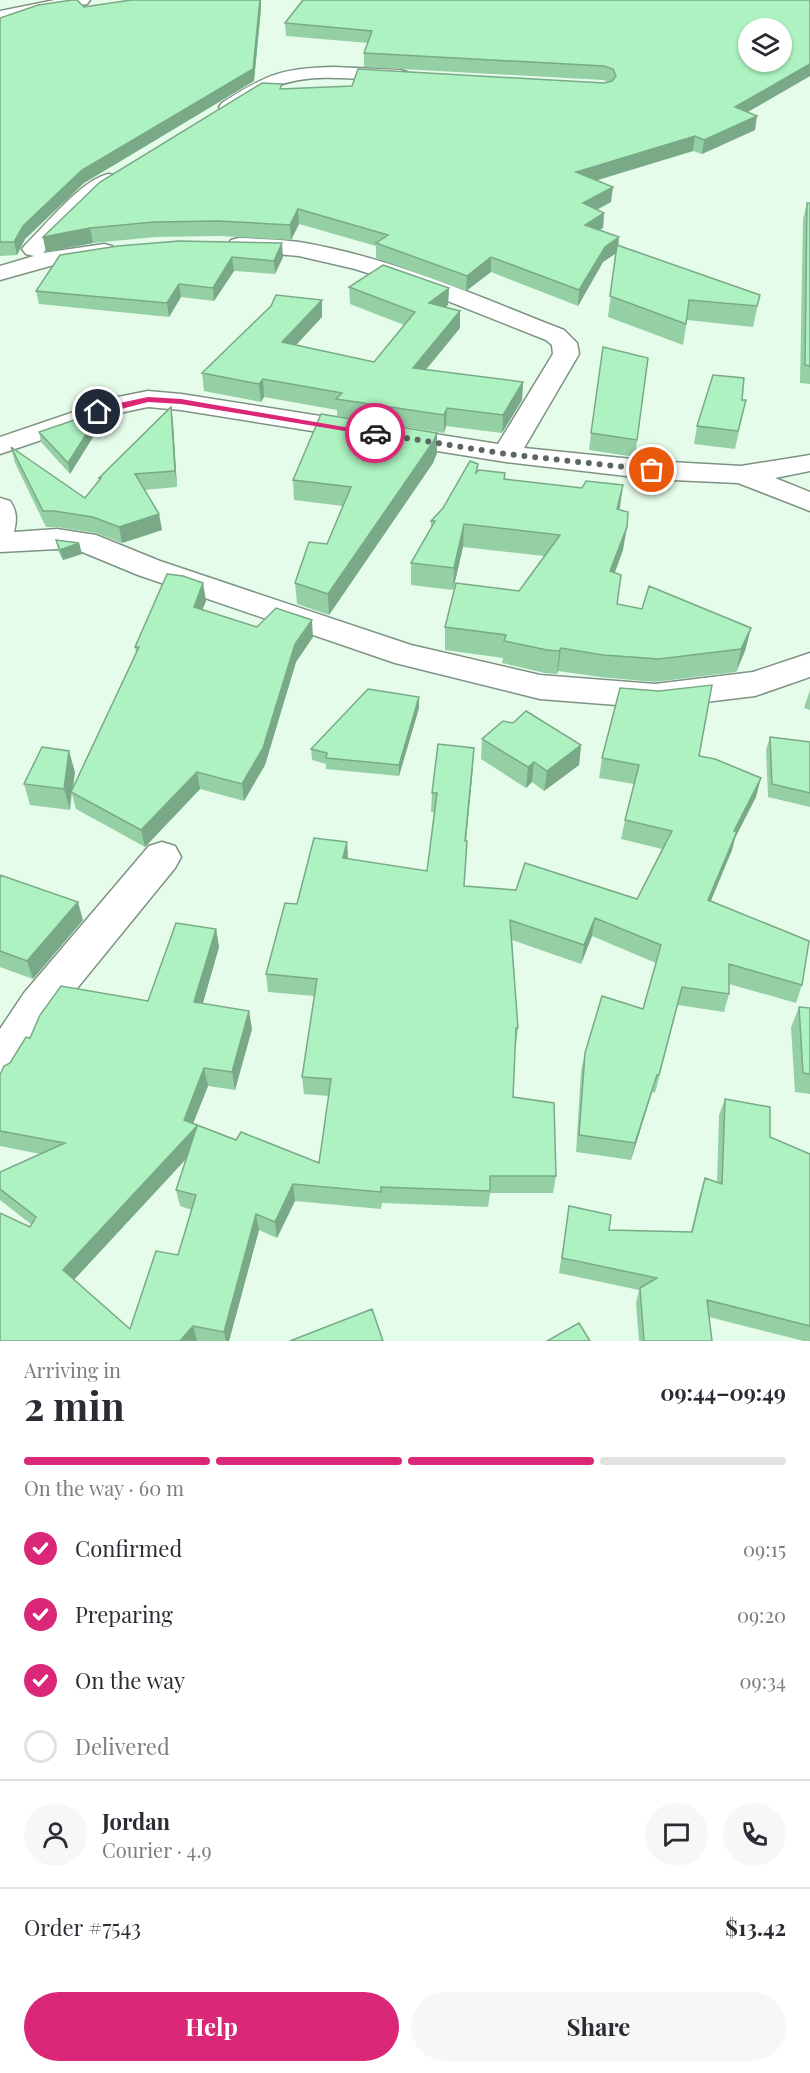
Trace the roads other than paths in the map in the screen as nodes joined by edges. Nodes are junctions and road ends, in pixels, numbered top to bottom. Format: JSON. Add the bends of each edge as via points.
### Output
{"nodes":[{"id":1,"x":81,"y":0,"type":"edge"},
{"id":2,"x":0,"y":16,"type":"edge"},
{"id":3,"x":415,"y":76,"type":"edge"},
{"id":4,"x":208,"y":119,"type":"edge"},
{"id":5,"x":122,"y":171,"type":"edge"},
{"id":6,"x":215,"y":244,"type":"edge"},
{"id":7,"x":130,"y":248,"type":"edge"},
{"id":8,"x":26,"y":265,"type":"junction"},
{"id":9,"x":0,"y":273,"type":"edge"},
{"id":10,"x":0,"y":447,"type":"edge"},
{"id":11,"x":506,"y":454,"type":"junction"},
{"id":12,"x":810,"y":463,"type":"edge"},
{"id":13,"x":741,"y":475,"type":"junction"},
{"id":14,"x":810,"y":502,"type":"edge"},
{"id":15,"x":0,"y":507,"type":"edge"},
{"id":16,"x":0,"y":530,"type":"edge"},
{"id":17,"x":0,"y":542,"type":"edge"},
{"id":18,"x":810,"y":665,"type":"edge"},
{"id":19,"x":162,"y":856,"type":"dead end"},
{"id":20,"x":0,"y":1066,"type":"edge"}],
"edges":[{"from":1,"to":2,"type":"street"},
{"from":3,"to":4,"type":"street","via":[[286,77],[262,86]]},
{"from":5,"to":8,"type":"street","via":[[68,213],[35,246]]},
{"from":6,"to":11,"type":"street","via":[[298,249],[344,259],[555,335],[564,343],[566,354]]},
{"from":7,"to":8,"type":"street"},
{"from":8,"to":9,"type":"street"},
{"from":10,"to":11,"type":"street","via":[[118,405],[148,399]]},
{"from":11,"to":13,"type":"street"},
{"from":12,"to":13,"type":"street"},
{"from":13,"to":14,"type":"street"},
{"from":15,"to":16,"type":"street"},
{"from":17,"to":18,"type":"street","via":[[85,542],[149,568],[386,648],[540,687],[655,696],[755,684]]},
{"from":19,"to":20,"type":"street","via":[[38,1006]]}]}
